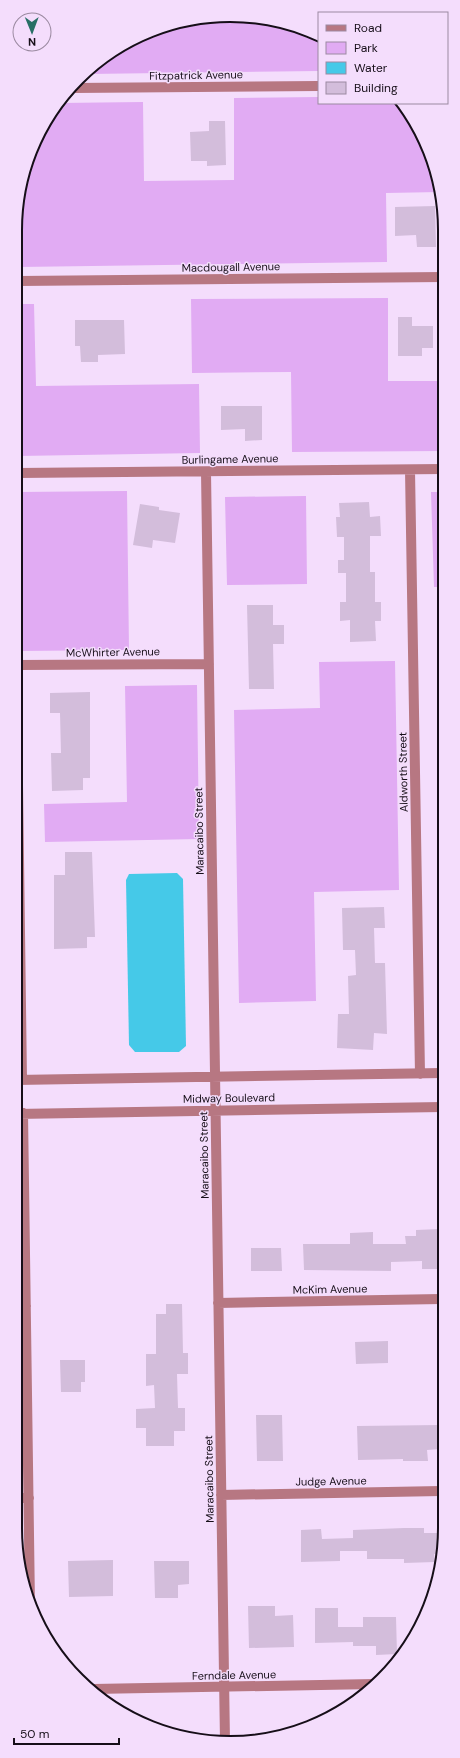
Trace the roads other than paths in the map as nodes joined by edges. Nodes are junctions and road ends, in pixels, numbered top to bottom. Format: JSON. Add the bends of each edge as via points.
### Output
{"nodes":[{"id":1,"x":318,"y":86,"type":"edge"},
{"id":2,"x":79,"y":88,"type":"edge"},
{"id":3,"x":438,"y":277,"type":"edge"},
{"id":4,"x":22,"y":281,"type":"edge"},
{"id":5,"x":438,"y":469,"type":"edge"},
{"id":6,"x":410,"y":470,"type":"junction"},
{"id":7,"x":206,"y":472,"type":"junction"},
{"id":8,"x":22,"y":473,"type":"edge"},
{"id":9,"x":209,"y":664,"type":"junction"},
{"id":10,"x":22,"y":665,"type":"edge"},
{"id":11,"x":438,"y":1073,"type":"edge"},
{"id":12,"x":420,"y":1074,"type":"junction"},
{"id":13,"x":215,"y":1077,"type":"junction"},
{"id":14,"x":22,"y":1080,"type":"edge"},
{"id":15,"x":438,"y":1107,"type":"edge"},
{"id":16,"x":216,"y":1110,"type":"junction"},
{"id":17,"x":22,"y":1114,"type":"edge"},
{"id":18,"x":438,"y":1299,"type":"edge"},
{"id":19,"x":218,"y":1303,"type":"junction"},
{"id":20,"x":22,"y":1330,"type":"edge"},
{"id":21,"x":438,"y":1491,"type":"edge"},
{"id":22,"x":221,"y":1495,"type":"junction"},
{"id":23,"x":22,"y":1498,"type":"edge"},
{"id":24,"x":29,"y":1498,"type":"junction"},
{"id":25,"x":30,"y":1585,"type":"edge"},
{"id":26,"x":367,"y":1684,"type":"edge"},
{"id":27,"x":224,"y":1687,"type":"junction"},
{"id":28,"x":98,"y":1689,"type":"edge"},
{"id":29,"x":225,"y":1736,"type":"edge"}],
"edges":[{"from":1,"to":2,"type":"street","name":"Fitzpatrick Avenue"},
{"from":3,"to":4,"type":"street","name":"Macdougall Avenue"},
{"from":5,"to":6,"type":"street","name":"Burlingame Avenue"},
{"from":6,"to":7,"type":"street","name":"Burlingame Avenue"},
{"from":6,"to":12,"type":"street","name":"Aldworth Street"},
{"from":7,"to":8,"type":"street","name":"Burlingame Avenue"},
{"from":7,"to":9,"type":"street","name":"Maracaibo Street"},
{"from":9,"to":10,"type":"street","name":"McWhirter Avenue"},
{"from":9,"to":13,"type":"street","name":"Maracaibo Street"},
{"from":11,"to":12,"type":"street","name":"Midway Boulevard"},
{"from":12,"to":13,"type":"street","name":"Midway Boulevard"},
{"from":13,"to":14,"type":"street","name":"Midway Boulevard"},
{"from":13,"to":16,"type":"street","name":"Maracaibo Street"},
{"from":15,"to":16,"type":"street","name":"Midway Boulevard"},
{"from":16,"to":17,"type":"street","name":"Midway Boulevard"},
{"from":16,"to":19,"type":"street","name":"Maracaibo Street"},
{"from":18,"to":19,"type":"street","name":"McKim Avenue"},
{"from":19,"to":22,"type":"street","name":"Maracaibo Street"},
{"from":20,"to":24,"type":"street"},
{"from":21,"to":22,"type":"street","name":"Judge Avenue"},
{"from":22,"to":27,"type":"street","name":"Maracaibo Street"},
{"from":23,"to":24,"type":"street"},
{"from":24,"to":25,"type":"street"},
{"from":26,"to":27,"type":"street","name":"Ferndale Avenue"},
{"from":27,"to":28,"type":"street","name":"Ferndale Avenue"},
{"from":27,"to":29,"type":"street","name":"Maracaibo Street"}]}
